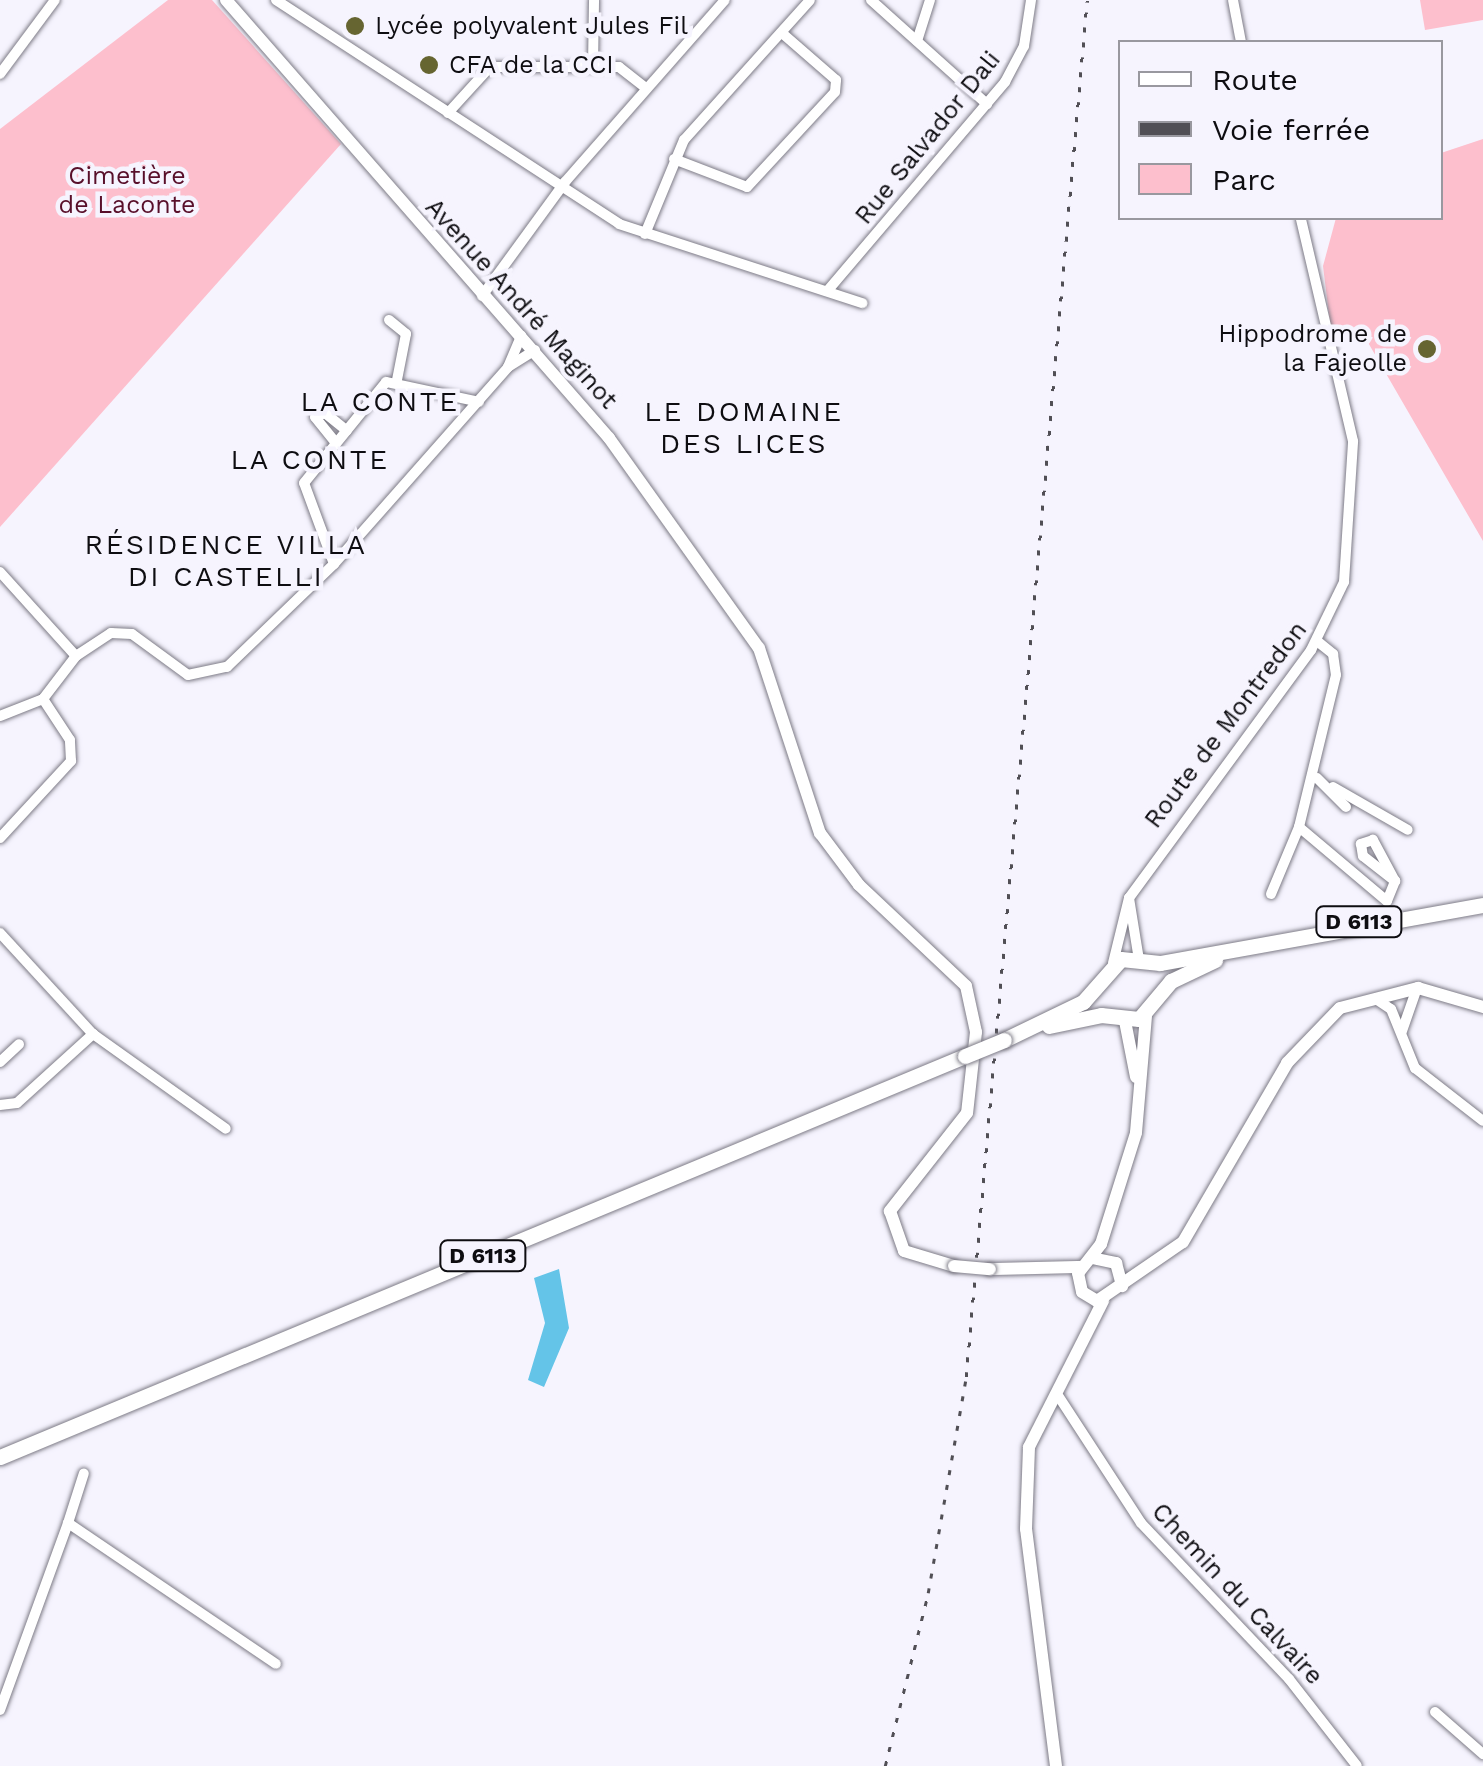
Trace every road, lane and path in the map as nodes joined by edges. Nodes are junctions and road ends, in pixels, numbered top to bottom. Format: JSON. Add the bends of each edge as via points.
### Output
{"nodes":[{"id":1,"x":55,"y":0,"type":"edge"},
{"id":2,"x":226,"y":0,"type":"edge"},
{"id":3,"x":276,"y":0,"type":"edge"},
{"id":4,"x":594,"y":0,"type":"edge"},
{"id":5,"x":724,"y":0,"type":"edge"},
{"id":6,"x":810,"y":0,"type":"edge"},
{"id":7,"x":871,"y":0,"type":"edge"},
{"id":8,"x":930,"y":0,"type":"edge"},
{"id":9,"x":1031,"y":0,"type":"edge"},
{"id":10,"x":1233,"y":0,"type":"edge"},
{"id":11,"x":782,"y":33,"type":"junction"},
{"id":12,"x":1241,"y":40,"type":"edge"},
{"id":13,"x":917,"y":41,"type":"junction"},
{"id":14,"x":594,"y":66,"type":"junction"},
{"id":15,"x":0,"y":74,"type":"edge"},
{"id":16,"x":645,"y":87,"type":"junction"},
{"id":17,"x":987,"y":104,"type":"junction"},
{"id":18,"x":448,"y":113,"type":"junction"},
{"id":19,"x":674,"y":160,"type":"junction"},
{"id":20,"x":564,"y":195,"type":"junction"},
{"id":21,"x":1301,"y":220,"type":"edge"},
{"id":22,"x":646,"y":234,"type":"junction"},
{"id":23,"x":829,"y":289,"type":"junction"},
{"id":24,"x":482,"y":296,"type":"junction"},
{"id":25,"x":862,"y":303,"type":"dead end"},
{"id":26,"x":390,"y":320,"type":"dead end"},
{"id":27,"x":521,"y":336,"type":"junction"},
{"id":28,"x":535,"y":350,"type":"junction"},
{"id":29,"x":517,"y":356,"type":"junction"},
{"id":30,"x":397,"y":380,"type":"junction"},
{"id":31,"x":479,"y":402,"type":"junction"},
{"id":32,"x":348,"y":430,"type":"junction"},
{"id":33,"x":336,"y":444,"type":"junction"},
{"id":34,"x":334,"y":564,"type":"junction"},
{"id":35,"x":0,"y":572,"type":"edge"},
{"id":36,"x":1317,"y":641,"type":"junction"},
{"id":37,"x":76,"y":656,"type":"junction"},
{"id":38,"x":43,"y":699,"type":"junction"},
{"id":39,"x":0,"y":716,"type":"edge"},
{"id":40,"x":1318,"y":778,"type":"junction"},
{"id":41,"x":1334,"y":787,"type":"junction"},
{"id":42,"x":1346,"y":807,"type":"dead end"},
{"id":43,"x":1299,"y":827,"type":"junction"},
{"id":44,"x":1408,"y":830,"type":"dead end"},
{"id":45,"x":0,"y":838,"type":"edge"},
{"id":46,"x":1394,"y":881,"type":"dead end"},
{"id":47,"x":1272,"y":894,"type":"dead end"},
{"id":48,"x":1129,"y":898,"type":"junction"},
{"id":49,"x":1483,"y":905,"type":"edge"},
{"id":50,"x":0,"y":933,"type":"edge"},
{"id":51,"x":1236,"y":951,"type":"junction"},
{"id":52,"x":1143,"y":961,"type":"junction"},
{"id":53,"x":1113,"y":962,"type":"junction"},
{"id":54,"x":1098,"y":985,"type":"junction"},
{"id":55,"x":1418,"y":988,"type":"junction"},
{"id":56,"x":1395,"y":989,"type":"junction"},
{"id":57,"x":1160,"y":994,"type":"junction"},
{"id":58,"x":1365,"y":996,"type":"junction"},
{"id":59,"x":1406,"y":1003,"type":"junction"},
{"id":60,"x":1483,"y":1006,"type":"edge"},
{"id":61,"x":1391,"y":1010,"type":"junction"},
{"id":62,"x":1146,"y":1016,"type":"junction"},
{"id":63,"x":1119,"y":1018,"type":"junction"},
{"id":64,"x":92,"y":1034,"type":"junction"},
{"id":65,"x":1004,"y":1040,"type":"junction"},
{"id":66,"x":1402,"y":1042,"type":"junction"},
{"id":67,"x":19,"y":1044,"type":"dead end"},
{"id":68,"x":0,"y":1062,"type":"edge"},
{"id":69,"x":1140,"y":1094,"type":"junction"},
{"id":70,"x":0,"y":1105,"type":"edge"},
{"id":71,"x":1483,"y":1121,"type":"edge"},
{"id":72,"x":226,"y":1129,"type":"dead end"},
{"id":73,"x":1112,"y":1212,"type":"junction"},
{"id":74,"x":1166,"y":1256,"type":"junction"},
{"id":75,"x":1087,"y":1262,"type":"junction"},
{"id":76,"x":1116,"y":1264,"type":"junction"},
{"id":77,"x":1037,"y":1273,"type":"junction"},
{"id":78,"x":1122,"y":1286,"type":"junction"},
{"id":79,"x":1082,"y":1291,"type":"junction"},
{"id":80,"x":1103,"y":1302,"type":"junction"},
{"id":81,"x":1083,"y":1347,"type":"junction"},
{"id":82,"x":1059,"y":1398,"type":"junction"},
{"id":83,"x":0,"y":1457,"type":"edge"},
{"id":84,"x":84,"y":1473,"type":"dead end"},
{"id":85,"x":68,"y":1523,"type":"junction"},
{"id":86,"x":276,"y":1664,"type":"dead end"},
{"id":87,"x":0,"y":1710,"type":"edge"},
{"id":88,"x":1435,"y":1712,"type":"dead end"},
{"id":89,"x":1483,"y":1754,"type":"edge"},
{"id":90,"x":1056,"y":1766,"type":"edge"},
{"id":91,"x":1356,"y":1766,"type":"edge"}],
"edges":[{"from":1,"to":15,"type":"street"},
{"from":2,"to":24,"type":"street","name":"Avenue André Maginot"},
{"from":3,"to":18,"type":"street"},
{"from":4,"to":14,"type":"street"},
{"from":5,"to":16,"type":"street"},
{"from":6,"to":11,"type":"street"},
{"from":7,"to":13,"type":"street"},
{"from":8,"to":13,"type":"street"},
{"from":9,"to":17,"type":"street","name":"Rue Salvador Dali","via":[[1024,46]]},
{"from":10,"to":12,"type":"street"},
{"from":11,"to":19,"type":"street"},
{"from":11,"to":19,"type":"street","via":[[836,80],[835,92],[747,187]]},
{"from":13,"to":17,"type":"street"},
{"from":14,"to":16,"type":"street","via":[[625,69]]},
{"from":14,"to":18,"type":"street","via":[[490,67]]},
{"from":16,"to":20,"type":"street"},
{"from":17,"to":23,"type":"street","name":"Rue Salvador Dali"},
{"from":18,"to":20,"type":"street"},
{"from":19,"to":22,"type":"street"},
{"from":20,"to":22,"type":"street"},
{"from":20,"to":24,"type":"street"},
{"from":21,"to":36,"type":"street","name":"Route de Montredon","via":[[1355,474],[1344,582]]},
{"from":22,"to":23,"type":"street"},
{"from":23,"to":25,"type":"street"},
{"from":24,"to":27,"type":"street","name":"Avenue André Maginot"},
{"from":26,"to":30,"type":"street","via":[[406,334]]},
{"from":27,"to":28,"type":"street","name":"Avenue André Maginot"},
{"from":27,"to":29,"type":"street"},
{"from":28,"to":29,"type":"street"},
{"from":28,"to":77,"type":"street","name":"Avenue André Maginot","bridge":true,"via":[[760,648],[807,801],[842,866],[966,986],[976,1032],[967,1113],[890,1211],[904,1250],[954,1266]]},
{"from":29,"to":31,"type":"street"},
{"from":30,"to":31,"type":"street"},
{"from":30,"to":32,"type":"street"},
{"from":31,"to":34,"type":"street"},
{"from":32,"to":33,"type":"street"},
{"from":32,"to":33,"type":"street","via":[[324,413],[315,417]]},
{"from":33,"to":34,"type":"street","via":[[304,484]]},
{"from":34,"to":37,"type":"street","via":[[213,675],[188,675],[121,632]]},
{"from":35,"to":37,"type":"street"},
{"from":36,"to":40,"type":"street","via":[[1333,654],[1336,675]]},
{"from":36,"to":48,"type":"street","name":"Route de Montredon"},
{"from":37,"to":38,"type":"street"},
{"from":38,"to":39,"type":"street"},
{"from":38,"to":45,"type":"street","via":[[70,740],[71,761]]},
{"from":40,"to":41,"type":"street"},
{"from":40,"to":43,"type":"street"},
{"from":41,"to":42,"type":"street"},
{"from":41,"to":44,"type":"street"},
{"from":43,"to":46,"type":"street","via":[[1387,901]]},
{"from":43,"to":47,"type":"street"},
{"from":48,"to":52,"type":"street"},
{"from":48,"to":53,"type":"street"},
{"from":49,"to":51,"type":"main road","number":"D 6113"},
{"from":50,"to":64,"type":"street"},
{"from":51,"to":52,"type":"main road","number":"D 6113"},
{"from":51,"to":57,"type":"main road","number":"D 6113"},
{"from":52,"to":53,"type":"main road"},
{"from":52,"to":57,"type":"main road"},
{"from":53,"to":54,"type":"main road"},
{"from":54,"to":63,"type":"main road"},
{"from":54,"to":65,"type":"main road","number":"D 6113","via":[[1084,1002]]},
{"from":55,"to":56,"type":"street"},
{"from":55,"to":59,"type":"street"},
{"from":55,"to":60,"type":"street"},
{"from":56,"to":58,"type":"street"},
{"from":56,"to":59,"type":"street"},
{"from":56,"to":61,"type":"street"},
{"from":57,"to":62,"type":"main road"},
{"from":58,"to":61,"type":"street"},
{"from":58,"to":74,"type":"street","via":[[1302,1042],[1214,1200]]},
{"from":59,"to":66,"type":"street"},
{"from":61,"to":66,"type":"street"},
{"from":62,"to":63,"type":"main road"},
{"from":62,"to":69,"type":"street"},
{"from":63,"to":65,"type":"main road","number":"D 6113"},
{"from":63,"to":69,"type":"street"},
{"from":64,"to":70,"type":"street","via":[[17,1103]]},
{"from":64,"to":72,"type":"street"},
{"from":65,"to":83,"type":"main road","number":"D 6113","bridge":true},
{"from":66,"to":71,"type":"street","via":[[1415,1068]]},
{"from":67,"to":68,"type":"street"},
{"from":69,"to":73,"type":"street"},
{"from":73,"to":75,"type":"street"},
{"from":73,"to":76,"type":"street"},
{"from":74,"to":76,"type":"street"},
{"from":74,"to":78,"type":"street"},
{"from":75,"to":76,"type":"street"},
{"from":75,"to":77,"type":"street"},
{"from":75,"to":79,"type":"street"},
{"from":76,"to":78,"type":"street"},
{"from":77,"to":79,"type":"street"},
{"from":78,"to":80,"type":"street"},
{"from":79,"to":80,"type":"street"},
{"from":79,"to":81,"type":"street"},
{"from":80,"to":81,"type":"street"},
{"from":81,"to":82,"type":"street"},
{"from":82,"to":90,"type":"street","via":[[1032,1434],[1026,1506]]},
{"from":82,"to":91,"type":"street","name":"Chemin du Calvaire","via":[[1141,1523],[1286,1675]]},
{"from":84,"to":85,"type":"street"},
{"from":85,"to":86,"type":"street"},
{"from":85,"to":87,"type":"street"},
{"from":88,"to":89,"type":"street"}]}
